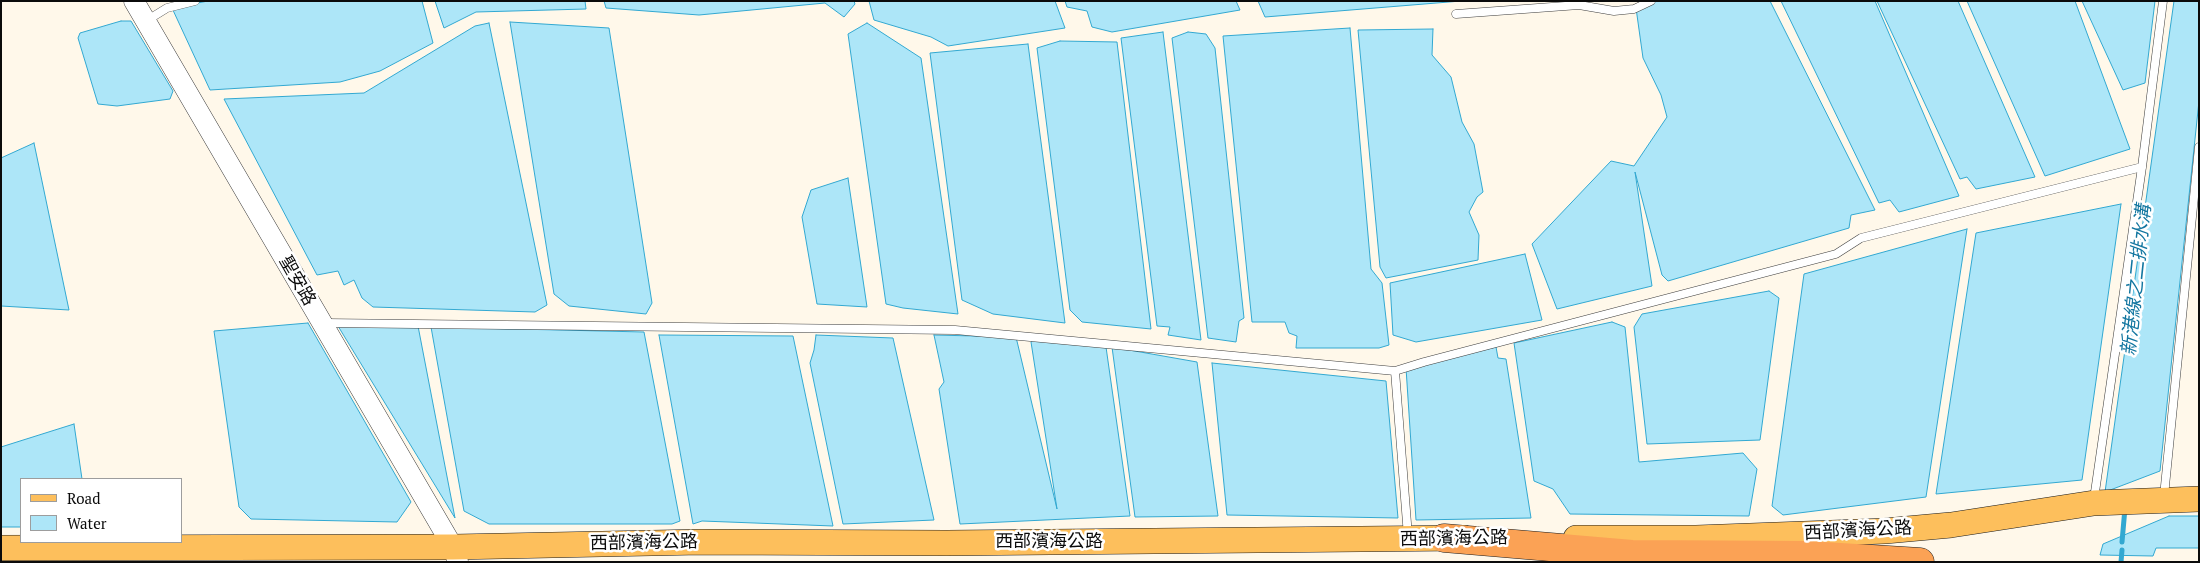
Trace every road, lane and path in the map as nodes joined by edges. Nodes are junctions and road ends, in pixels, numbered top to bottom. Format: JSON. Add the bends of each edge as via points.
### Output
{"nodes":[{"id":1,"x":134,"y":1,"type":"edge"},
{"id":2,"x":195,"y":1,"type":"edge"},
{"id":3,"x":1651,"y":1,"type":"edge"},
{"id":4,"x":2162,"y":1,"type":"edge"},
{"id":5,"x":1456,"y":14,"type":"dead end"},
{"id":6,"x":145,"y":21,"type":"junction"},
{"id":7,"x":2199,"y":148,"type":"edge"},
{"id":8,"x":2142,"y":166,"type":"junction"},
{"id":9,"x":322,"y":323,"type":"junction"},
{"id":10,"x":1395,"y":371,"type":"junction"},
{"id":11,"x":2199,"y":499,"type":"edge"},
{"id":12,"x":2163,"y":500,"type":"junction"},
{"id":13,"x":2094,"y":503,"type":"junction"},
{"id":14,"x":1444,"y":538,"type":"junction"},
{"id":15,"x":1409,"y":540,"type":"junction"},
{"id":16,"x":1,"y":548,"type":"edge"},
{"id":17,"x":456,"y":554,"type":"edge"},
{"id":18,"x":1920,"y":562,"type":"edge"}],
"edges":[{"from":1,"to":6,"type":"street","name":"聖安路"},
{"from":2,"to":6,"type":"lane","via":[[167,8]]},
{"from":3,"to":5,"type":"lane","via":[[1634,9],[1614,11],[1579,5]]},
{"from":4,"to":8,"type":"lane"},
{"from":6,"to":9,"type":"street","name":"聖安路"},
{"from":7,"to":12,"type":"lane"},
{"from":8,"to":10,"type":"lane","via":[[1861,238],[1836,254]]},
{"from":8,"to":13,"type":"lane"},
{"from":9,"to":10,"type":"lane","via":[[955,330]]},
{"from":9,"to":17,"type":"street","name":"聖安路"},
{"from":10,"to":15,"type":"lane"},
{"from":11,"to":12,"type":"main road","name":"西部濱海公路"},
{"from":12,"to":13,"type":"main road","name":"西部濱海公路"},
{"from":13,"to":14,"type":"main road","name":"西部濱海公路","via":[[1951,525],[1886,531],[1696,538]]},
{"from":14,"to":15,"type":"main road","name":"西部濱海公路"},
{"from":14,"to":18,"type":"highway","via":[[1632,554],[1808,555]]},
{"from":15,"to":17,"type":"main road","name":"西部濱海公路","via":[[701,542]]},
{"from":16,"to":17,"type":"main road","name":"西部濱海公路"}]}
